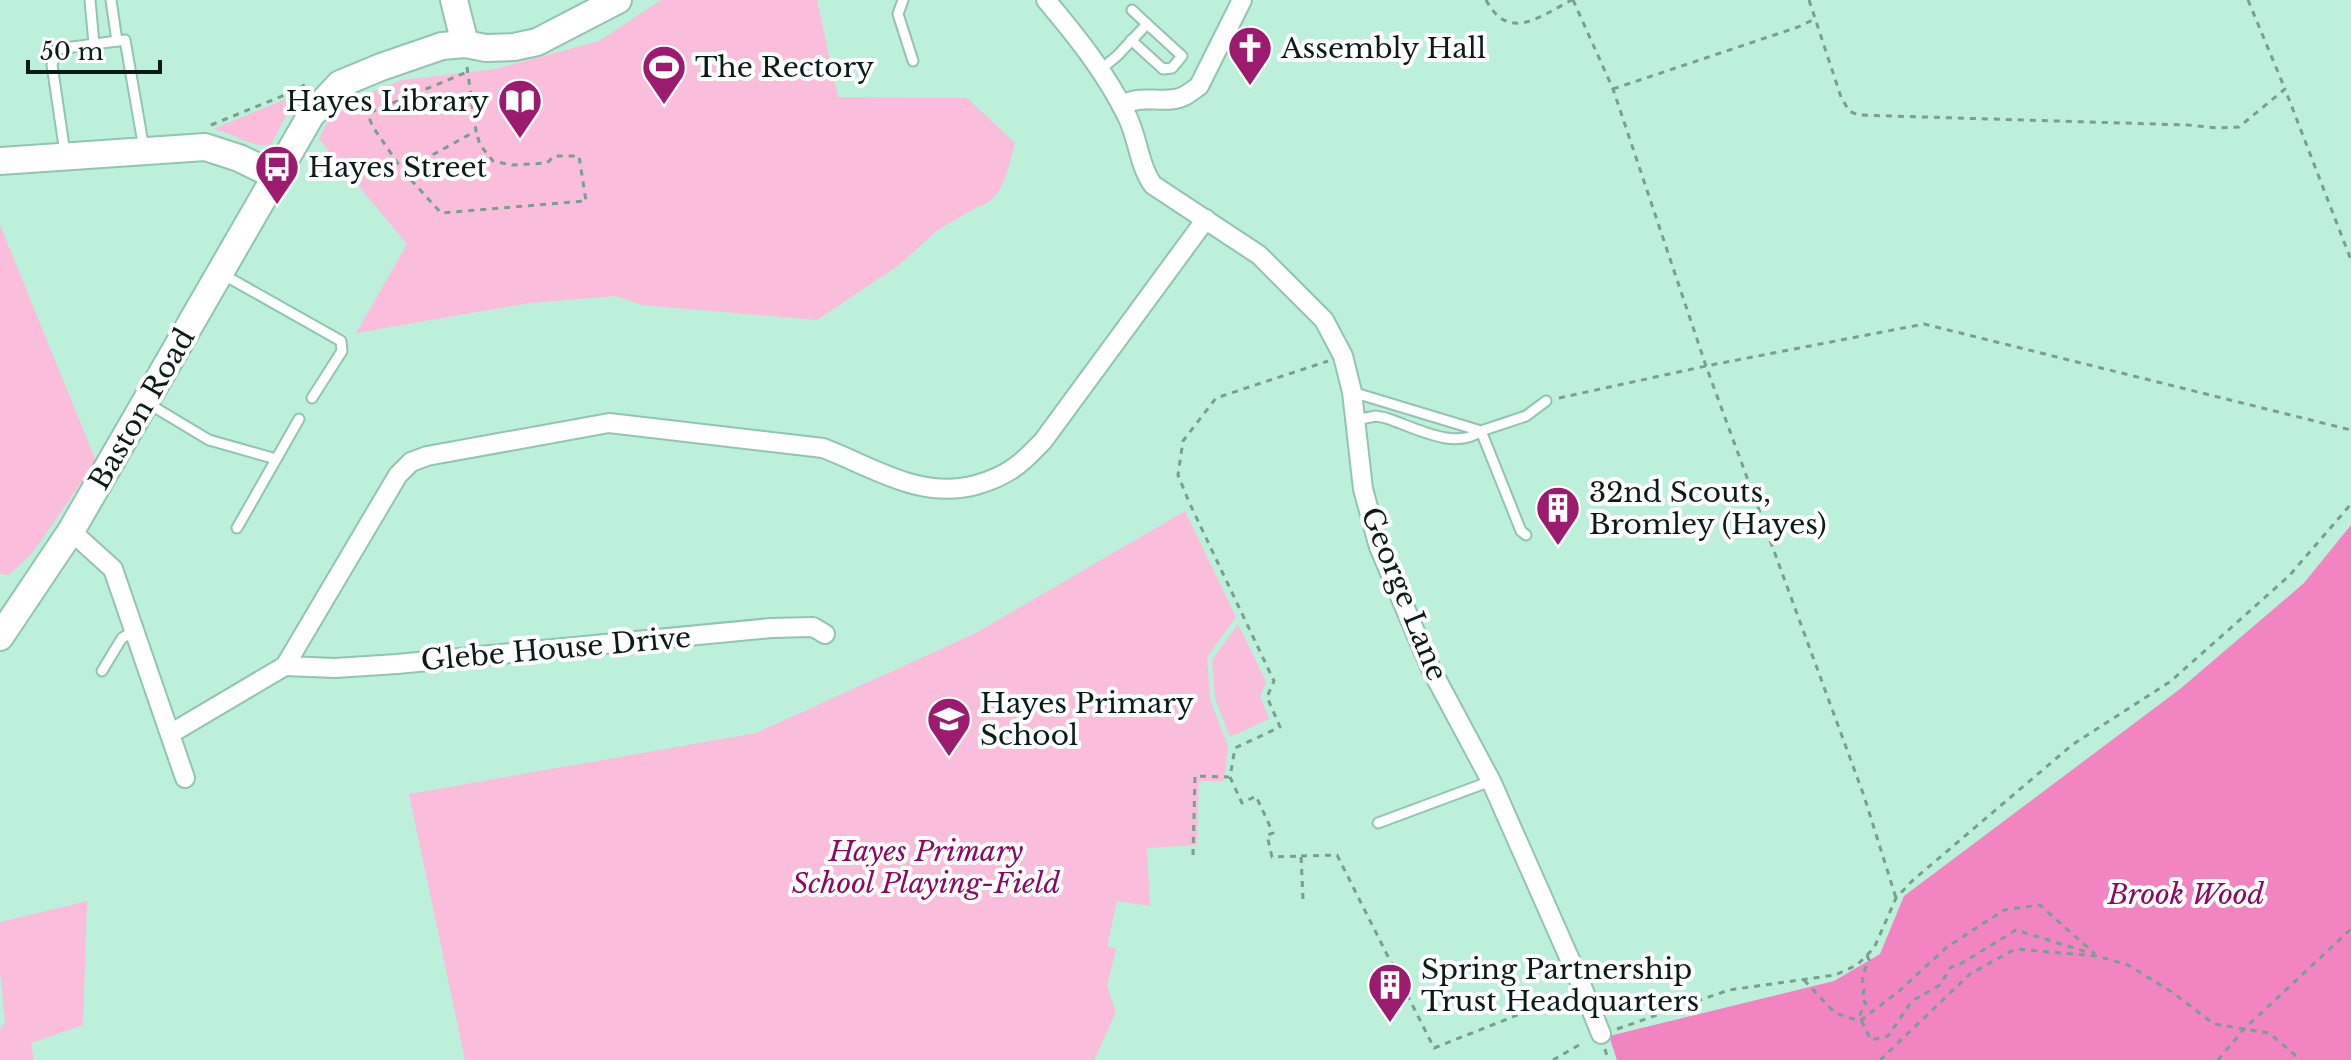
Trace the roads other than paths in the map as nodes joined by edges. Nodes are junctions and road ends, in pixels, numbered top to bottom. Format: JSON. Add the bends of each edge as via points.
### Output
{"nodes":[{"id":1,"x":90,"y":0,"type":"edge"},
{"id":2,"x":111,"y":0,"type":"edge"},
{"id":3,"x":454,"y":0,"type":"edge"},
{"id":4,"x":618,"y":0,"type":"edge"},
{"id":5,"x":903,"y":0,"type":"edge"},
{"id":6,"x":1046,"y":0,"type":"edge"},
{"id":7,"x":1242,"y":0,"type":"edge"},
{"id":8,"x":1132,"y":10,"type":"dead end"},
{"id":9,"x":1147,"y":24,"type":"junction"},
{"id":10,"x":1131,"y":40,"type":"junction"},
{"id":11,"x":117,"y":41,"type":"junction"},
{"id":12,"x":94,"y":44,"type":"junction"},
{"id":13,"x":465,"y":44,"type":"junction"},
{"id":14,"x":913,"y":61,"type":"dead end"},
{"id":15,"x":1101,"y":69,"type":"junction"},
{"id":16,"x":1121,"y":105,"type":"junction"},
{"id":17,"x":144,"y":151,"type":"junction"},
{"id":18,"x":65,"y":157,"type":"junction"},
{"id":19,"x":0,"y":161,"type":"edge"},
{"id":20,"x":276,"y":176,"type":"junction"},
{"id":21,"x":1206,"y":219,"type":"junction"},
{"id":22,"x":221,"y":273,"type":"junction"},
{"id":23,"x":1352,"y":392,"type":"junction"},
{"id":24,"x":312,"y":398,"type":"dead end"},
{"id":25,"x":1546,"y":401,"type":"road end"},
{"id":26,"x":146,"y":402,"type":"junction"},
{"id":27,"x":299,"y":419,"type":"dead end"},
{"id":28,"x":1355,"y":420,"type":"junction"},
{"id":29,"x":1481,"y":431,"type":"junction"},
{"id":30,"x":276,"y":459,"type":"junction"},
{"id":31,"x":237,"y":528,"type":"dead end"},
{"id":32,"x":71,"y":531,"type":"junction"},
{"id":33,"x":1526,"y":535,"type":"dead end"},
{"id":34,"x":134,"y":631,"type":"junction"},
{"id":35,"x":825,"y":634,"type":"dead end"},
{"id":36,"x":0,"y":637,"type":"edge"},
{"id":37,"x":285,"y":666,"type":"junction"},
{"id":38,"x":102,"y":671,"type":"dead end"},
{"id":39,"x":170,"y":734,"type":"junction"},
{"id":40,"x":185,"y":778,"type":"dead end"},
{"id":41,"x":1491,"y":781,"type":"junction"},
{"id":42,"x":1378,"y":823,"type":"dead end"},
{"id":43,"x":1601,"y":1034,"type":"road end"}],
"edges":[{"from":1,"to":12,"type":"lane"},
{"from":2,"to":11,"type":"lane"},
{"from":3,"to":13,"type":"main road"},
{"from":4,"to":13,"type":"main road","via":[[537,42],[486,48]]},
{"from":5,"to":14,"type":"lane","via":[[898,14]]},
{"from":6,"to":15,"type":"street","name":"George Lane"},
{"from":7,"to":16,"type":"street","via":[[1199,86],[1176,99],[1144,98]]},
{"from":8,"to":9,"type":"lane"},
{"from":9,"to":10,"type":"lane"},
{"from":9,"to":10,"type":"lane","via":[[1182,56],[1175,66],[1163,69]]},
{"from":10,"to":15,"type":"lane"},
{"from":11,"to":12,"type":"lane"},
{"from":11,"to":17,"type":"lane","via":[[125,40]]},
{"from":12,"to":18,"type":"lane","via":[[57,49],[52,65]]},
{"from":13,"to":20,"type":"main road","via":[[442,46],[340,84],[311,115]]},
{"from":15,"to":16,"type":"street","name":"George Lane"},
{"from":16,"to":21,"type":"street","name":"George Lane","via":[[1146,176]]},
{"from":17,"to":18,"type":"main road"},
{"from":17,"to":20,"type":"main road","via":[[205,147]]},
{"from":18,"to":19,"type":"main road"},
{"from":20,"to":22,"type":"main road","name":"Baston Road"},
{"from":21,"to":23,"type":"street","name":"George Lane","via":[[1259,255],[1324,320],[1343,356]]},
{"from":21,"to":37,"type":"street","via":[[1043,441],[1015,468],[990,481],[962,489],[923,488],[823,448],[609,423],[427,456],[398,475]]},
{"from":22,"to":24,"type":"lane","via":[[341,341],[342,351]]},
{"from":22,"to":26,"type":"main road","name":"Baston Road"},
{"from":23,"to":28,"type":"street","name":"George Lane"},
{"from":23,"to":29,"type":"lane"},
{"from":25,"to":29,"type":"lane","via":[[1526,416]]},
{"from":26,"to":30,"type":"lane","via":[[209,440]]},
{"from":26,"to":32,"type":"main road","name":"Baston Road"},
{"from":27,"to":30,"type":"lane"},
{"from":28,"to":29,"type":"lane","via":[[1376,416],[1450,439],[1463,440]]},
{"from":28,"to":41,"type":"street","name":"George Lane","via":[[1363,489],[1379,547],[1431,669]]},
{"from":29,"to":33,"type":"lane"},
{"from":30,"to":31,"type":"lane"},
{"from":32,"to":34,"type":"street","via":[[113,569]]},
{"from":32,"to":36,"type":"main road","name":"Baston Road"},
{"from":34,"to":38,"type":"lane","via":[[122,638]]},
{"from":34,"to":39,"type":"street"},
{"from":35,"to":37,"type":"street","name":"Glebe House Drive","via":[[813,627],[771,628],[397,664]]},
{"from":37,"to":39,"type":"street"},
{"from":39,"to":40,"type":"street"},
{"from":41,"to":42,"type":"lane"},
{"from":41,"to":43,"type":"street","name":"George Lane"}]}
